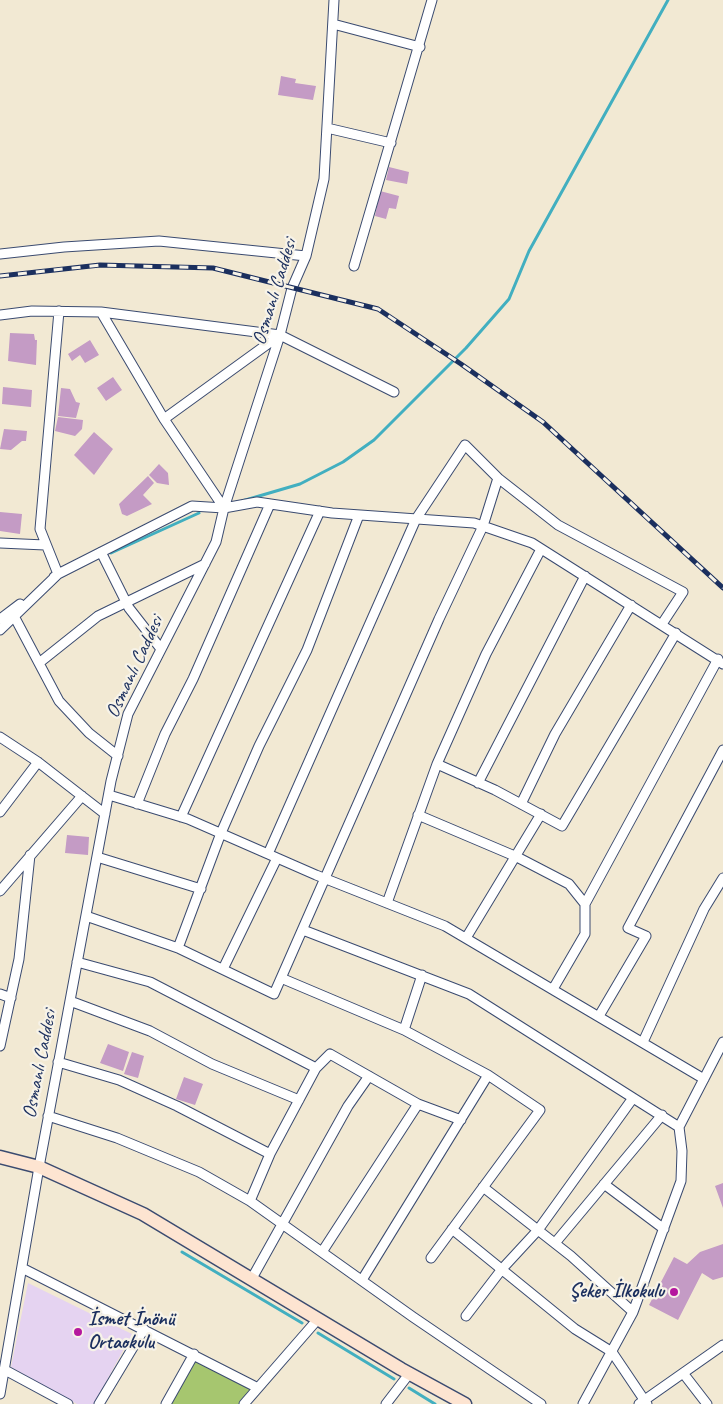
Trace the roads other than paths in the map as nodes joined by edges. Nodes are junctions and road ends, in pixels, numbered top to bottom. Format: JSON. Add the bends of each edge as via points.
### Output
{"nodes":[{"id":1,"x":334,"y":0,"type":"edge"},
{"id":2,"x":432,"y":0,"type":"edge"},
{"id":3,"x":333,"y":24,"type":"junction"},
{"id":4,"x":420,"y":47,"type":"junction"},
{"id":5,"x":327,"y":128,"type":"junction"},
{"id":6,"x":391,"y":143,"type":"junction"},
{"id":7,"x":0,"y":254,"type":"edge"},
{"id":8,"x":306,"y":256,"type":"junction"},
{"id":9,"x":354,"y":266,"type":"dead end"},
{"id":10,"x":59,"y":311,"type":"junction"},
{"id":11,"x":101,"y":312,"type":"junction"},
{"id":12,"x":0,"y":315,"type":"edge"},
{"id":13,"x":280,"y":335,"type":"junction"},
{"id":14,"x":394,"y":392,"type":"dead end"},
{"id":15,"x":164,"y":419,"type":"junction"},
{"id":16,"x":498,"y":478,"type":"junction"},
{"id":17,"x":270,"y":504,"type":"junction"},
{"id":18,"x":224,"y":508,"type":"junction"},
{"id":19,"x":320,"y":511,"type":"junction"},
{"id":20,"x":359,"y":515,"type":"junction"},
{"id":21,"x":416,"y":519,"type":"junction"},
{"id":22,"x":483,"y":526,"type":"junction"},
{"id":23,"x":0,"y":543,"type":"edge"},
{"id":24,"x":45,"y":545,"type":"junction"},
{"id":25,"x":541,"y":549,"type":"junction"},
{"id":26,"x":101,"y":552,"type":"junction"},
{"id":27,"x":205,"y":564,"type":"junction"},
{"id":28,"x":58,"y":574,"type":"junction"},
{"id":29,"x":584,"y":576,"type":"junction"},
{"id":30,"x":126,"y":602,"type":"junction"},
{"id":31,"x":631,"y":605,"type":"junction"},
{"id":32,"x":14,"y":616,"type":"junction"},
{"id":33,"x":0,"y":620,"type":"edge"},
{"id":34,"x":662,"y":624,"type":"junction"},
{"id":35,"x":0,"y":630,"type":"edge"},
{"id":36,"x":676,"y":633,"type":"junction"},
{"id":37,"x":161,"y":649,"type":"junction"},
{"id":38,"x":721,"y":662,"type":"edge"},
{"id":39,"x":39,"y":663,"type":"junction"},
{"id":40,"x":1,"y":738,"type":"edge"},
{"id":41,"x":723,"y":750,"type":"edge"},
{"id":42,"x":118,"y":756,"type":"junction"},
{"id":43,"x":38,"y":762,"type":"junction"},
{"id":44,"x":436,"y":764,"type":"junction"},
{"id":45,"x":478,"y":783,"type":"junction"},
{"id":46,"x":109,"y":795,"type":"junction"},
{"id":47,"x":82,"y":796,"type":"junction"},
{"id":48,"x":137,"y":804,"type":"junction"},
{"id":49,"x":522,"y":804,"type":"junction"},
{"id":50,"x":0,"y":812,"type":"edge"},
{"id":51,"x":105,"y":814,"type":"junction"},
{"id":52,"x":541,"y":814,"type":"junction"},
{"id":53,"x":418,"y":815,"type":"junction"},
{"id":54,"x":180,"y":817,"type":"junction"},
{"id":55,"x":221,"y":833,"type":"junction"},
{"id":56,"x":268,"y":854,"type":"junction"},
{"id":57,"x":30,"y":855,"type":"junction"},
{"id":58,"x":97,"y":857,"type":"junction"},
{"id":59,"x":517,"y":857,"type":"junction"},
{"id":60,"x":278,"y":858,"type":"junction"},
{"id":61,"x":723,"y":878,"type":"edge"},
{"id":62,"x":326,"y":879,"type":"junction"},
{"id":63,"x":201,"y":889,"type":"junction"},
{"id":64,"x":0,"y":891,"type":"edge"},
{"id":65,"x":387,"y":903,"type":"junction"},
{"id":66,"x":585,"y":904,"type":"junction"},
{"id":67,"x":86,"y":916,"type":"junction"},
{"id":68,"x":303,"y":930,"type":"junction"},
{"id":69,"x":466,"y":938,"type":"junction"},
{"id":70,"x":178,"y":948,"type":"junction"},
{"id":71,"x":77,"y":962,"type":"junction"},
{"id":72,"x":223,"y":969,"type":"junction"},
{"id":73,"x":422,"y":975,"type":"junction"},
{"id":74,"x":282,"y":978,"type":"junction"},
{"id":75,"x":553,"y":989,"type":"junction"},
{"id":76,"x":0,"y":994,"type":"edge"},
{"id":77,"x":11,"y":998,"type":"junction"},
{"id":78,"x":70,"y":1001,"type":"junction"},
{"id":79,"x":599,"y":1016,"type":"junction"},
{"id":80,"x":404,"y":1030,"type":"junction"},
{"id":81,"x":643,"y":1042,"type":"junction"},
{"id":82,"x":723,"y":1042,"type":"edge"},
{"id":83,"x":0,"y":1046,"type":"edge"},
{"id":84,"x":58,"y":1062,"type":"junction"},
{"id":85,"x":316,"y":1068,"type":"junction"},
{"id":86,"x":488,"y":1075,"type":"junction"},
{"id":87,"x":368,"y":1076,"type":"junction"},
{"id":88,"x":704,"y":1080,"type":"junction"},
{"id":89,"x":633,"y":1098,"type":"junction"},
{"id":90,"x":299,"y":1100,"type":"junction"},
{"id":91,"x":418,"y":1104,"type":"junction"},
{"id":92,"x":662,"y":1115,"type":"junction"},
{"id":93,"x":48,"y":1116,"type":"junction"},
{"id":94,"x":461,"y":1120,"type":"junction"},
{"id":95,"x":679,"y":1127,"type":"junction"},
{"id":96,"x":270,"y":1154,"type":"junction"},
{"id":97,"x":0,"y":1157,"type":"edge"},
{"id":98,"x":38,"y":1167,"type":"junction"},
{"id":99,"x":604,"y":1184,"type":"junction"},
{"id":100,"x":483,"y":1187,"type":"junction"},
{"id":101,"x":250,"y":1201,"type":"junction"},
{"id":102,"x":283,"y":1224,"type":"junction"},
{"id":103,"x":452,"y":1229,"type":"junction"},
{"id":104,"x":664,"y":1229,"type":"junction"},
{"id":105,"x":538,"y":1230,"type":"junction"},
{"id":106,"x":555,"y":1243,"type":"junction"},
{"id":107,"x":322,"y":1252,"type":"junction"},
{"id":108,"x":431,"y":1258,"type":"dead end"},
{"id":109,"x":22,"y":1268,"type":"junction"},
{"id":110,"x":502,"y":1269,"type":"junction"},
{"id":111,"x":252,"y":1280,"type":"junction"},
{"id":112,"x":362,"y":1280,"type":"junction"},
{"id":113,"x":632,"y":1312,"type":"junction"},
{"id":114,"x":466,"y":1316,"type":"dead end"},
{"id":115,"x":318,"y":1319,"type":"junction"},
{"id":116,"x":144,"y":1329,"type":"junction"},
{"id":117,"x":723,"y":1345,"type":"edge"},
{"id":118,"x":612,"y":1352,"type":"junction"},
{"id":119,"x":194,"y":1354,"type":"junction"},
{"id":120,"x":5,"y":1370,"type":"junction"},
{"id":121,"x":683,"y":1373,"type":"junction"},
{"id":122,"x":409,"y":1374,"type":"junction"},
{"id":123,"x":258,"y":1388,"type":"junction"},
{"id":124,"x":0,"y":1394,"type":"edge"},
{"id":125,"x":247,"y":1403,"type":"edge"},
{"id":126,"x":643,"y":1403,"type":"edge"},
{"id":127,"x":68,"y":1404,"type":"edge"},
{"id":128,"x":100,"y":1404,"type":"edge"},
{"id":129,"x":166,"y":1404,"type":"edge"},
{"id":130,"x":386,"y":1404,"type":"edge"},
{"id":131,"x":465,"y":1404,"type":"edge"},
{"id":132,"x":541,"y":1404,"type":"edge"},
{"id":133,"x":583,"y":1404,"type":"edge"},
{"id":134,"x":707,"y":1404,"type":"edge"}],
"edges":[{"from":1,"to":3,"type":"street","name":"Osmanlı Caddesi"},
{"from":2,"to":4,"type":"street"},
{"from":3,"to":4,"type":"street"},
{"from":3,"to":5,"type":"street","name":"Osmanlı Caddesi"},
{"from":4,"to":6,"type":"street"},
{"from":5,"to":6,"type":"street"},
{"from":5,"to":8,"type":"street","name":"Osmanlı Caddesi","via":[[324,179]]},
{"from":6,"to":9,"type":"street"},
{"from":7,"to":8,"type":"street","via":[[159,241]]},
{"from":8,"to":13,"type":"street","name":"Osmanlı Caddesi","via":[[292,288]]},
{"from":10,"to":11,"type":"street"},
{"from":10,"to":12,"type":"street"},
{"from":10,"to":24,"type":"street","via":[[40,529]]},
{"from":11,"to":13,"type":"street"},
{"from":11,"to":15,"type":"street"},
{"from":13,"to":14,"type":"street"},
{"from":13,"to":15,"type":"street"},
{"from":13,"to":18,"type":"street","name":"Osmanlı Caddesi"},
{"from":15,"to":18,"type":"street"},
{"from":16,"to":21,"type":"street","via":[[464,445]]},
{"from":16,"to":22,"type":"street"},
{"from":16,"to":34,"type":"street","via":[[558,526],[683,592]]},
{"from":17,"to":18,"type":"street","via":[[257,502]]},
{"from":17,"to":19,"type":"street"},
{"from":17,"to":48,"type":"street","via":[[193,679],[165,734]]},
{"from":18,"to":26,"type":"street","via":[[192,506]]},
{"from":18,"to":27,"type":"street","name":"Osmanlı Caddesi","via":[[216,542]]},
{"from":19,"to":20,"type":"street"},
{"from":19,"to":54,"type":"street"},
{"from":20,"to":21,"type":"street"},
{"from":20,"to":55,"type":"street","via":[[307,650],[259,746]]},
{"from":21,"to":22,"type":"street"},
{"from":21,"to":56,"type":"street"},
{"from":22,"to":25,"type":"street"},
{"from":22,"to":62,"type":"street"},
{"from":23,"to":24,"type":"street"},
{"from":24,"to":28,"type":"street"},
{"from":25,"to":29,"type":"street"},
{"from":25,"to":44,"type":"street","via":[[486,654]]},
{"from":26,"to":28,"type":"street"},
{"from":26,"to":30,"type":"street"},
{"from":27,"to":30,"type":"street"},
{"from":27,"to":37,"type":"street","name":"Osmanlı Caddesi"},
{"from":28,"to":32,"type":"street"},
{"from":28,"to":33,"type":"street"},
{"from":29,"to":31,"type":"street"},
{"from":29,"to":45,"type":"street"},
{"from":30,"to":37,"type":"street"},
{"from":30,"to":39,"type":"street","via":[[98,616]]},
{"from":31,"to":34,"type":"street"},
{"from":31,"to":49,"type":"street","via":[[555,734]]},
{"from":32,"to":35,"type":"street"},
{"from":32,"to":39,"type":"street"},
{"from":34,"to":36,"type":"street"},
{"from":36,"to":38,"type":"street"},
{"from":36,"to":52,"type":"street","via":[[562,826]]},
{"from":37,"to":42,"type":"street","name":"Osmanlı Caddesi","via":[[128,714]]},
{"from":38,"to":66,"type":"street"},
{"from":39,"to":42,"type":"street","via":[[59,701],[89,733]]},
{"from":40,"to":43,"type":"street"},
{"from":41,"to":79,"type":"street","via":[[628,928],[646,936]]},
{"from":42,"to":46,"type":"street","name":"Osmanlı Caddesi"},
{"from":43,"to":47,"type":"street"},
{"from":43,"to":50,"type":"street"},
{"from":44,"to":45,"type":"street"},
{"from":44,"to":53,"type":"street"},
{"from":45,"to":49,"type":"street"},
{"from":46,"to":48,"type":"street"},
{"from":46,"to":51,"type":"street","name":"Osmanlı Caddesi"},
{"from":47,"to":51,"type":"street"},
{"from":47,"to":57,"type":"street"},
{"from":48,"to":54,"type":"street"},
{"from":49,"to":52,"type":"street"},
{"from":51,"to":58,"type":"street","name":"Osmanlı Caddesi"},
{"from":52,"to":59,"type":"street"},
{"from":53,"to":59,"type":"street"},
{"from":53,"to":65,"type":"street"},
{"from":54,"to":55,"type":"street"},
{"from":55,"to":56,"type":"street"},
{"from":55,"to":63,"type":"street"},
{"from":56,"to":60,"type":"street"},
{"from":57,"to":64,"type":"street"},
{"from":57,"to":77,"type":"street","via":[[20,959]]},
{"from":58,"to":63,"type":"street"},
{"from":58,"to":67,"type":"street","name":"Osmanlı Caddesi"},
{"from":59,"to":66,"type":"street","via":[[569,884]]},
{"from":59,"to":69,"type":"street"},
{"from":60,"to":62,"type":"street"},
{"from":60,"to":72,"type":"street"},
{"from":61,"to":81,"type":"street","via":[[704,909]]},
{"from":62,"to":65,"type":"street"},
{"from":62,"to":68,"type":"street"},
{"from":63,"to":70,"type":"street"},
{"from":65,"to":69,"type":"street"},
{"from":66,"to":75,"type":"street","via":[[585,934]]},
{"from":67,"to":70,"type":"street"},
{"from":67,"to":71,"type":"street","name":"Osmanlı Caddesi"},
{"from":68,"to":73,"type":"street"},
{"from":68,"to":74,"type":"street"},
{"from":69,"to":75,"type":"street"},
{"from":70,"to":72,"type":"street"},
{"from":71,"to":78,"type":"street","name":"Osmanlı Caddesi"},
{"from":71,"to":85,"type":"street","via":[[150,982]]},
{"from":72,"to":74,"type":"street","via":[[274,994]]},
{"from":73,"to":80,"type":"street"},
{"from":73,"to":89,"type":"street","via":[[469,994]]},
{"from":74,"to":80,"type":"street"},
{"from":75,"to":79,"type":"street"},
{"from":76,"to":77,"type":"street"},
{"from":77,"to":83,"type":"street"},
{"from":78,"to":84,"type":"street","name":"Osmanlı Caddesi"},
{"from":78,"to":90,"type":"street","via":[[150,1031],[212,1064]]},
{"from":79,"to":81,"type":"street"},
{"from":80,"to":86,"type":"street"},
{"from":81,"to":88,"type":"street"},
{"from":82,"to":88,"type":"street"},
{"from":84,"to":93,"type":"street","name":"Osmanlı Caddesi"},
{"from":84,"to":96,"type":"street","via":[[119,1080]]},
{"from":85,"to":87,"type":"street","via":[[330,1054]]},
{"from":85,"to":90,"type":"street"},
{"from":86,"to":94,"type":"street"},
{"from":86,"to":100,"type":"street","via":[[540,1110]]},
{"from":87,"to":91,"type":"street"},
{"from":87,"to":102,"type":"street","via":[[315,1163]]},
{"from":88,"to":95,"type":"street"},
{"from":89,"to":92,"type":"street"},
{"from":89,"to":105,"type":"street"},
{"from":90,"to":96,"type":"street"},
{"from":91,"to":94,"type":"street"},
{"from":91,"to":107,"type":"street"},
{"from":92,"to":95,"type":"street"},
{"from":92,"to":99,"type":"street"},
{"from":93,"to":98,"type":"street","name":"Osmanlı Caddesi"},
{"from":93,"to":101,"type":"street","via":[[117,1138],[190,1168]]},
{"from":94,"to":112,"type":"street"},
{"from":95,"to":104,"type":"street","via":[[682,1151],[680,1182]]},
{"from":96,"to":101,"type":"street"},
{"from":97,"to":98,"type":"street"},
{"from":98,"to":109,"type":"street","name":"Osmanlı Caddesi"},
{"from":98,"to":111,"type":"street","via":[[143,1214]]},
{"from":99,"to":104,"type":"street"},
{"from":99,"to":106,"type":"street"},
{"from":100,"to":103,"type":"street"},
{"from":100,"to":105,"type":"street"},
{"from":101,"to":102,"type":"street"},
{"from":102,"to":107,"type":"street"},
{"from":102,"to":111,"type":"street"},
{"from":103,"to":108,"type":"street"},
{"from":103,"to":110,"type":"street"},
{"from":104,"to":113,"type":"street"},
{"from":105,"to":106,"type":"street"},
{"from":105,"to":110,"type":"street"},
{"from":106,"to":113,"type":"street"},
{"from":107,"to":112,"type":"street"},
{"from":109,"to":116,"type":"street"},
{"from":109,"to":120,"type":"street","name":"Osmanlı Caddesi"},
{"from":110,"to":114,"type":"street"},
{"from":110,"to":118,"type":"street","via":[[575,1329]]},
{"from":111,"to":115,"type":"street"},
{"from":112,"to":132,"type":"street"},
{"from":113,"to":118,"type":"street"},
{"from":115,"to":122,"type":"street"},
{"from":115,"to":123,"type":"street"},
{"from":116,"to":119,"type":"street"},
{"from":116,"to":128,"type":"street"},
{"from":117,"to":121,"type":"street"},
{"from":118,"to":126,"type":"street"},
{"from":118,"to":133,"type":"street"},
{"from":119,"to":123,"type":"street"},
{"from":119,"to":129,"type":"street"},
{"from":120,"to":124,"type":"street","name":"Osmanlı Caddesi"},
{"from":120,"to":127,"type":"street"},
{"from":121,"to":126,"type":"street"},
{"from":121,"to":134,"type":"street"},
{"from":122,"to":130,"type":"street"},
{"from":122,"to":131,"type":"street"},
{"from":123,"to":125,"type":"street"}]}
